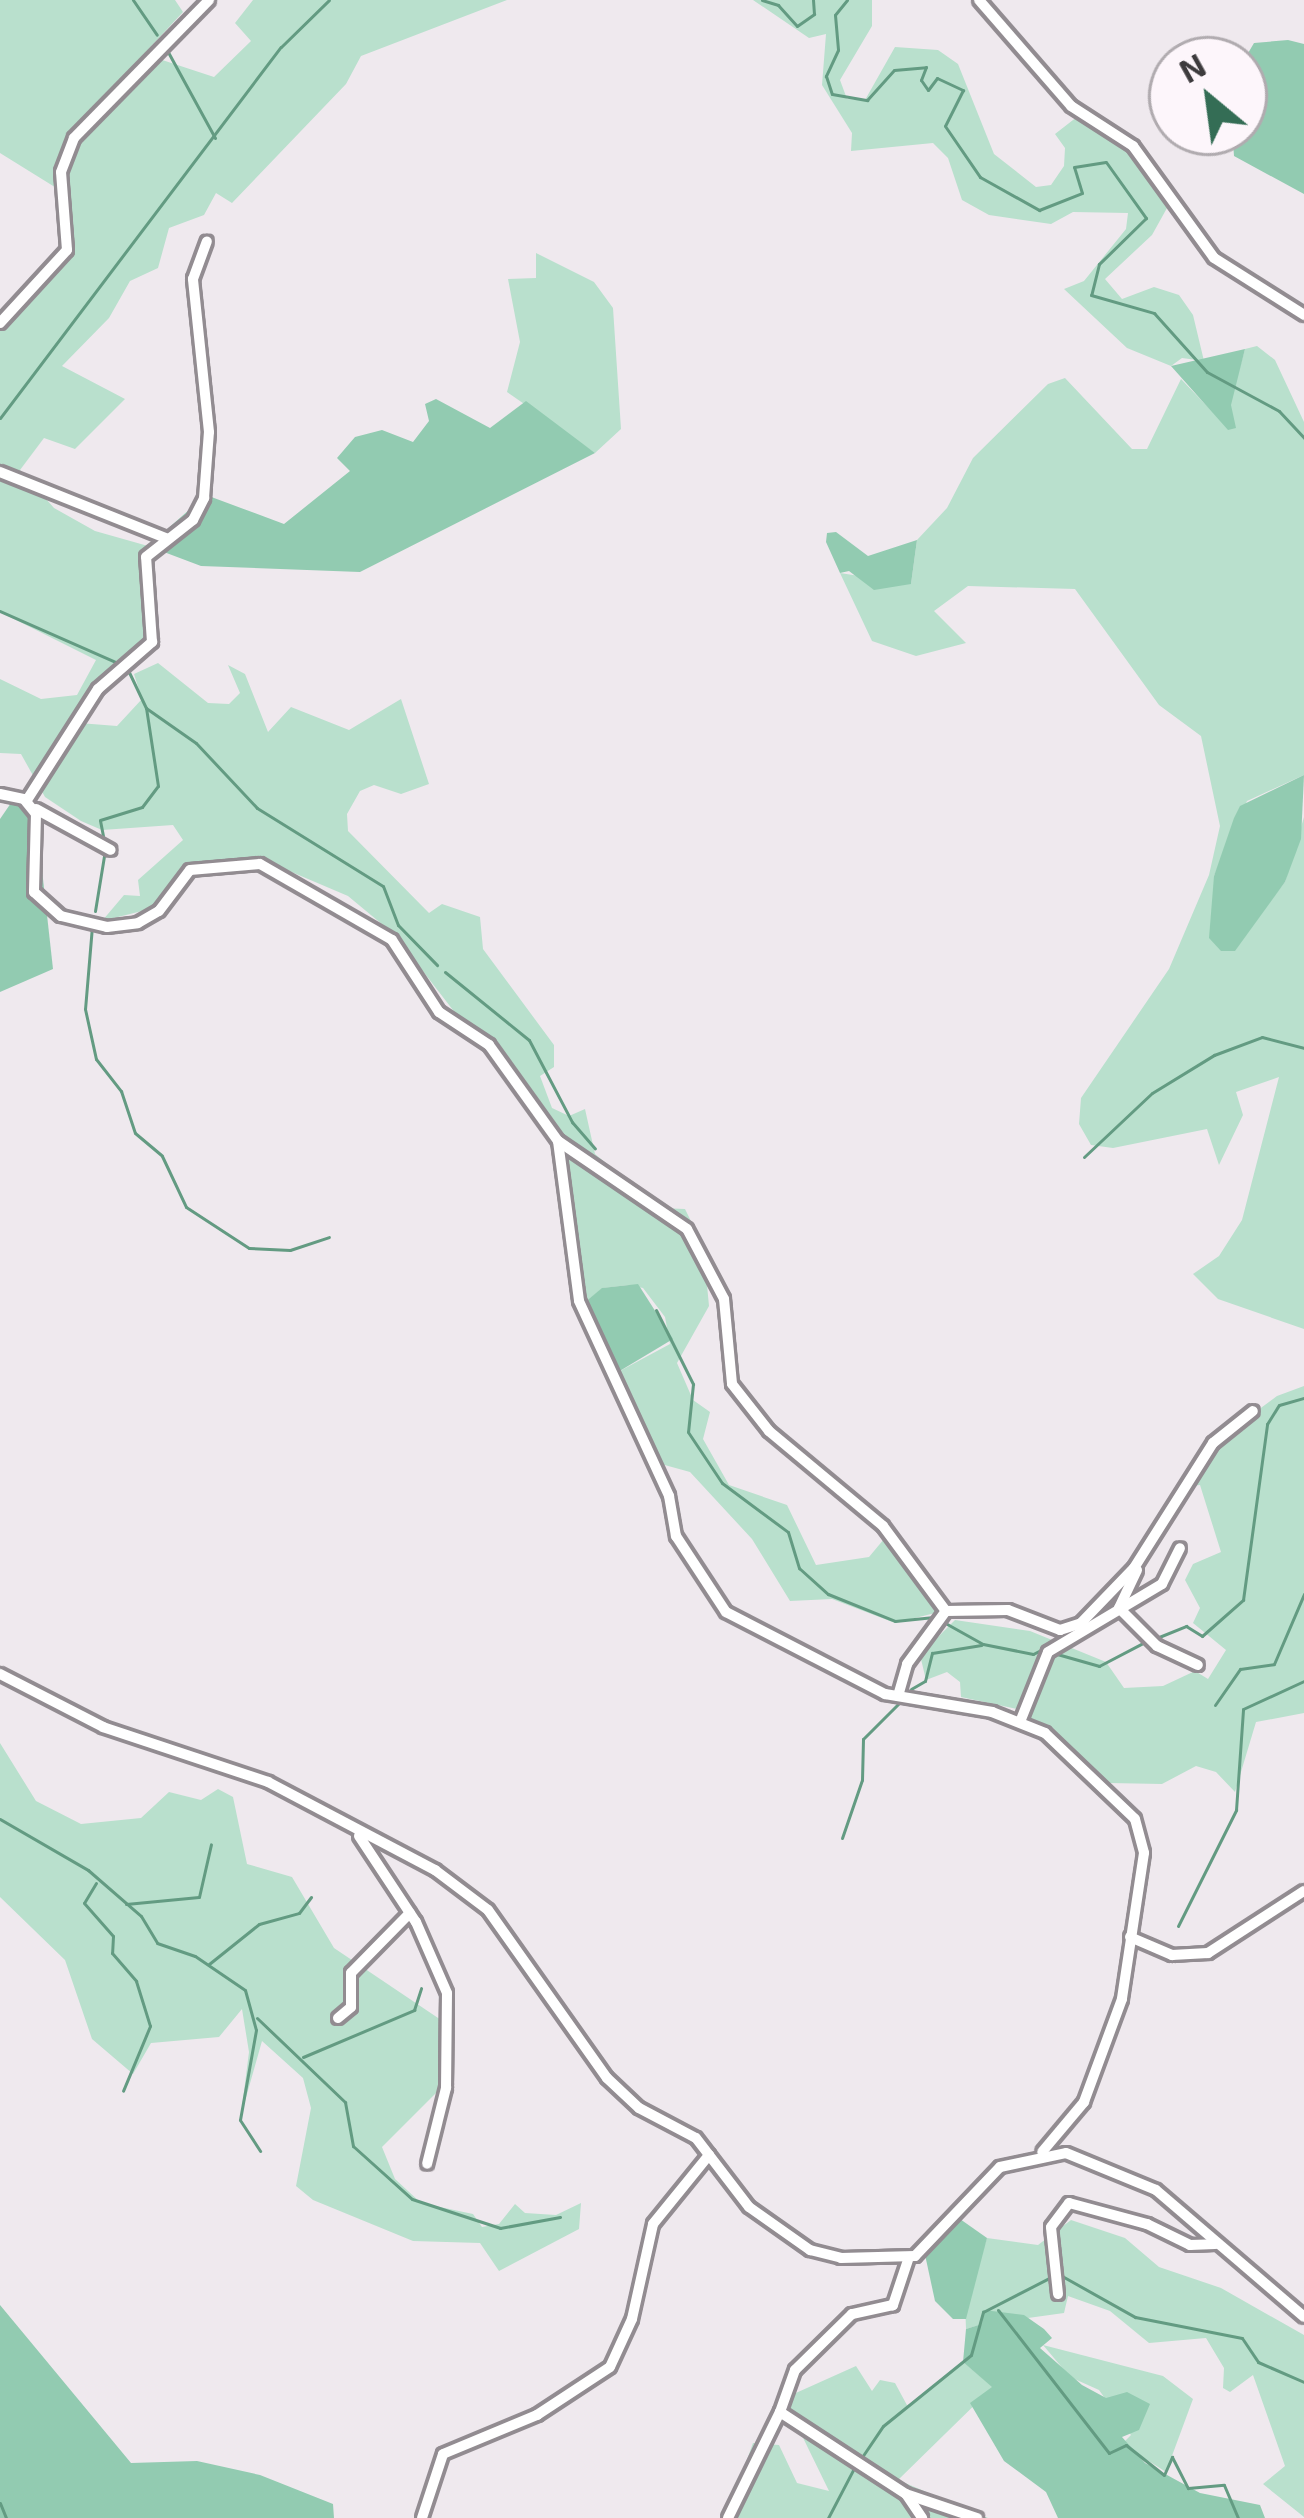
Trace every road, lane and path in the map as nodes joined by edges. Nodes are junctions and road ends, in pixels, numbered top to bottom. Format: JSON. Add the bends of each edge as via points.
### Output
{"nodes":[{"id":1,"x":209,"y":0,"type":"edge"},
{"id":2,"x":979,"y":0,"type":"edge"},
{"id":3,"x":207,"y":241,"type":"dead end"},
{"id":4,"x":1304,"y":315,"type":"edge"},
{"id":5,"x":0,"y":323,"type":"edge"},
{"id":6,"x":0,"y":472,"type":"edge"},
{"id":7,"x":137,"y":526,"type":"junction"},
{"id":8,"x":166,"y":538,"type":"junction"},
{"id":9,"x":146,"y":556,"type":"junction"},
{"id":10,"x":0,"y":794,"type":"edge"},
{"id":11,"x":28,"y":802,"type":"junction"},
{"id":12,"x":111,"y":850,"type":"dead end"},
{"id":13,"x":558,"y":1141,"type":"junction"},
{"id":14,"x":1253,"y":1411,"type":"dead end"},
{"id":15,"x":1180,"y":1548,"type":"dead end"},
{"id":16,"x":1139,"y":1561,"type":"junction"},
{"id":17,"x":1119,"y":1608,"type":"junction"},
{"id":18,"x":946,"y":1611,"type":"junction"},
{"id":19,"x":1198,"y":1665,"type":"dead end"},
{"id":20,"x":0,"y":1674,"type":"edge"},
{"id":21,"x":898,"y":1696,"type":"junction"},
{"id":22,"x":1020,"y":1722,"type":"junction"},
{"id":23,"x":356,"y":1833,"type":"junction"},
{"id":24,"x":1304,"y":1891,"type":"edge"},
{"id":25,"x":410,"y":1913,"type":"junction"},
{"id":26,"x":1130,"y":1937,"type":"junction"},
{"id":27,"x":338,"y":2018,"type":"dead end"},
{"id":28,"x":1042,"y":2152,"type":"junction"},
{"id":29,"x":709,"y":2156,"type":"junction"},
{"id":30,"x":427,"y":2164,"type":"dead end"},
{"id":31,"x":1215,"y":2245,"type":"junction"},
{"id":32,"x":909,"y":2257,"type":"junction"},
{"id":33,"x":1058,"y":2294,"type":"dead end"},
{"id":34,"x":1304,"y":2318,"type":"edge"},
{"id":35,"x":780,"y":2413,"type":"junction"},
{"id":36,"x":906,"y":2494,"type":"junction"},
{"id":37,"x":422,"y":2518,"type":"edge"},
{"id":38,"x":728,"y":2518,"type":"edge"},
{"id":39,"x":922,"y":2518,"type":"edge"},
{"id":40,"x":977,"y":2518,"type":"edge"}],
"edges":[{"from":1,"to":5,"type":"street","via":[[74,138],[61,172],[67,250]]},
{"from":2,"to":4,"type":"street","via":[[1071,106],[1133,146],[1214,258]]},
{"from":3,"to":8,"type":"street","via":[[193,279],[207,485],[194,520]]},
{"from":6,"to":7,"type":"street"},
{"from":7,"to":8,"type":"street"},
{"from":7,"to":9,"type":"street"},
{"from":8,"to":9,"type":"street"},
{"from":9,"to":11,"type":"street","via":[[153,640],[98,689]]},
{"from":10,"to":11,"type":"street"},
{"from":11,"to":12,"type":"street"},
{"from":11,"to":13,"type":"street","via":[[38,823],[34,892],[61,916],[138,923],[163,907],[190,870],[252,864],[282,871],[376,927],[404,951],[443,1017],[494,1050]]},
{"from":13,"to":18,"type":"street","via":[[687,1228],[724,1300],[732,1384],[769,1431],[883,1526]]},
{"from":13,"to":21,"type":"street","via":[[578,1300],[669,1496],[676,1536],[731,1617]]},
{"from":14,"to":16,"type":"street","via":[[1213,1443]]},
{"from":15,"to":17,"type":"street","via":[[1162,1583]]},
{"from":16,"to":17,"type":"street"},
{"from":16,"to":18,"type":"street","via":[[1072,1628],[1008,1610]]},
{"from":17,"to":19,"type":"street","via":[[1157,1646]]},
{"from":17,"to":22,"type":"street","via":[[1079,1640],[1048,1652]]},
{"from":18,"to":21,"type":"street","via":[[907,1664]]},
{"from":20,"to":23,"type":"street","via":[[103,1727],[268,1782]]},
{"from":21,"to":22,"type":"street"},
{"from":22,"to":26,"type":"street","via":[[1063,1745],[1140,1826],[1144,1853]]},
{"from":23,"to":25,"type":"street"},
{"from":23,"to":29,"type":"street","via":[[429,1866],[484,1905],[607,2078]]},
{"from":24,"to":26,"type":"street","via":[[1208,1953],[1172,1954]]},
{"from":25,"to":27,"type":"street","via":[[351,1973],[351,2007]]},
{"from":25,"to":30,"type":"street","via":[[448,1996],[446,2088]]},
{"from":26,"to":28,"type":"street","via":[[1122,1999],[1095,2078]]},
{"from":28,"to":31,"type":"street","via":[[1074,2155],[1150,2186]]},
{"from":28,"to":32,"type":"street","via":[[994,2170]]},
{"from":29,"to":32,"type":"street","via":[[765,2222],[810,2250]]},
{"from":29,"to":37,"type":"street","via":[[653,2224],[632,2319],[610,2366],[537,2415],[442,2454]]},
{"from":31,"to":33,"type":"street","via":[[1190,2245],[1069,2203],[1052,2227]]},
{"from":31,"to":34,"type":"street"},
{"from":32,"to":35,"type":"street","via":[[893,2305],[851,2314],[795,2370]]},
{"from":35,"to":36,"type":"street"},
{"from":35,"to":38,"type":"street"},
{"from":36,"to":39,"type":"street"},
{"from":36,"to":40,"type":"street"}]}
